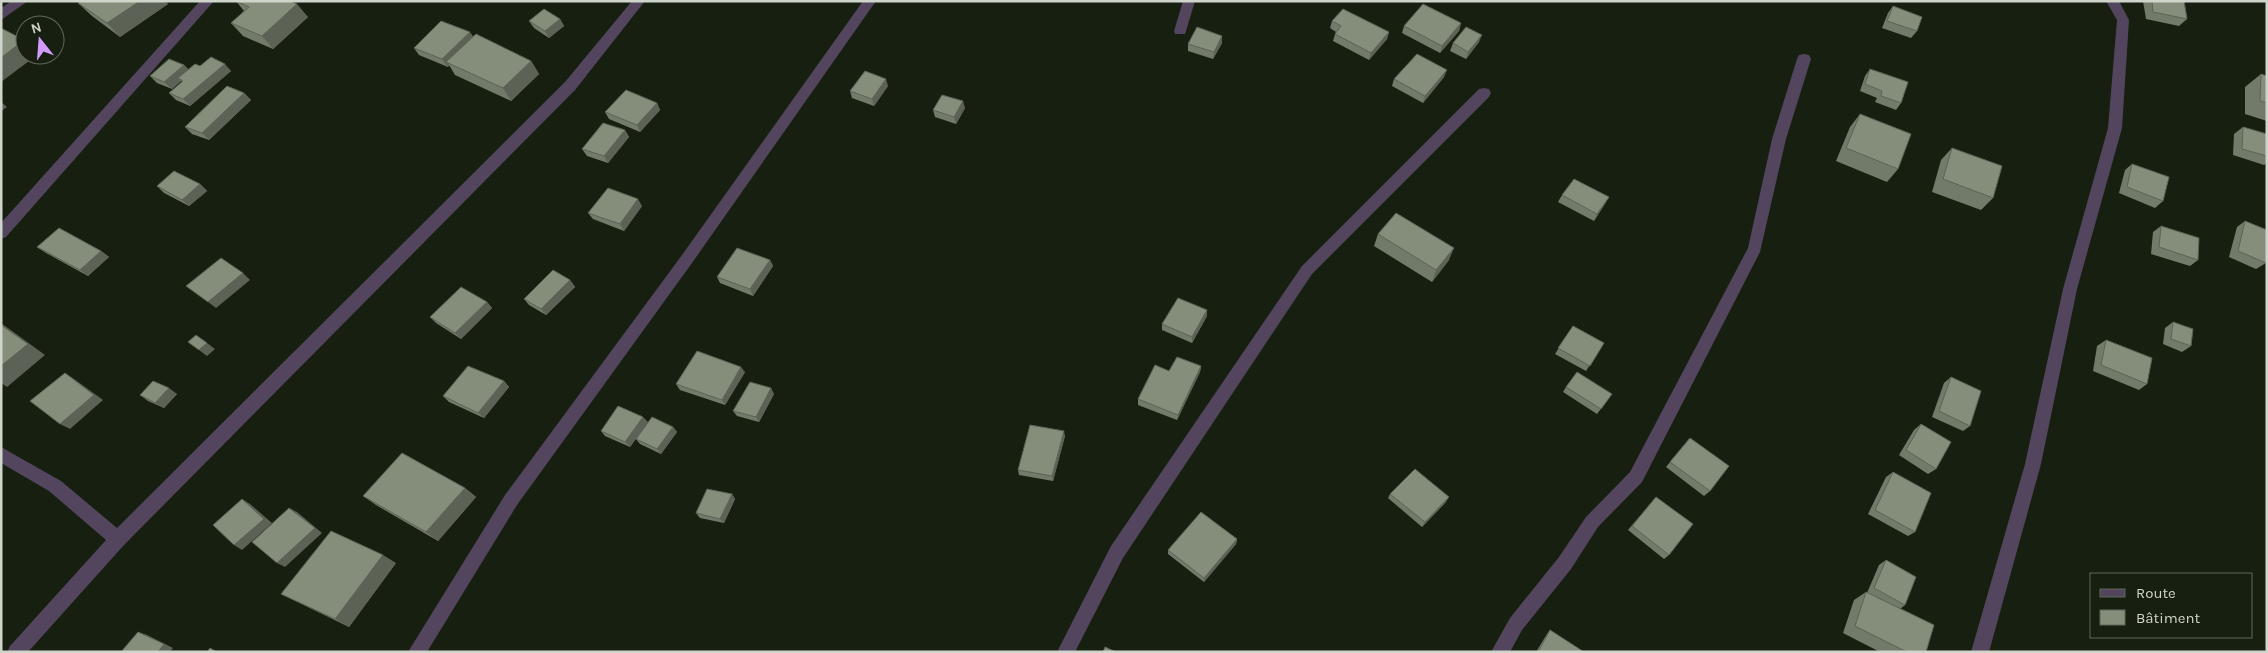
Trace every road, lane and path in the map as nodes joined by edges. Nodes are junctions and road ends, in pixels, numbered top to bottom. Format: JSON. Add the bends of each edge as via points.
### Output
{"nodes":[{"id":1,"x":22,"y":1,"type":"edge"},
{"id":2,"x":208,"y":1,"type":"edge"},
{"id":3,"x":638,"y":1,"type":"edge"},
{"id":4,"x":870,"y":1,"type":"edge"},
{"id":5,"x":1189,"y":1,"type":"edge"},
{"id":6,"x":2112,"y":1,"type":"edge"},
{"id":7,"x":1,"y":15,"type":"edge"},
{"id":8,"x":1180,"y":30,"type":"dead end"},
{"id":9,"x":1804,"y":60,"type":"dead end"},
{"id":10,"x":1484,"y":93,"type":"dead end"},
{"id":11,"x":1,"y":233,"type":"edge"},
{"id":12,"x":1,"y":454,"type":"edge"},
{"id":13,"x":118,"y":539,"type":"junction"},
{"id":14,"x":16,"y":652,"type":"edge"},
{"id":15,"x":417,"y":652,"type":"edge"},
{"id":16,"x":1066,"y":652,"type":"edge"},
{"id":17,"x":1500,"y":652,"type":"edge"},
{"id":18,"x":1980,"y":652,"type":"edge"}],
"edges":[{"from":1,"to":7,"type":"street"},
{"from":2,"to":11,"type":"street"},
{"from":3,"to":13,"type":"street","via":[[570,86]]},
{"from":4,"to":15,"type":"street","via":[[511,500]]},
{"from":5,"to":8,"type":"street"},
{"from":6,"to":18,"type":"street","via":[[2123,20],[2115,128],[2070,289],[2033,464]]},
{"from":9,"to":17,"type":"street","via":[[1779,139],[1755,248],[1636,477],[1592,522],[1516,624]]},
{"from":10,"to":16,"type":"street","via":[[1307,270],[1116,552]]},
{"from":12,"to":13,"type":"street","via":[[55,486]]},
{"from":13,"to":14,"type":"street"}]}
